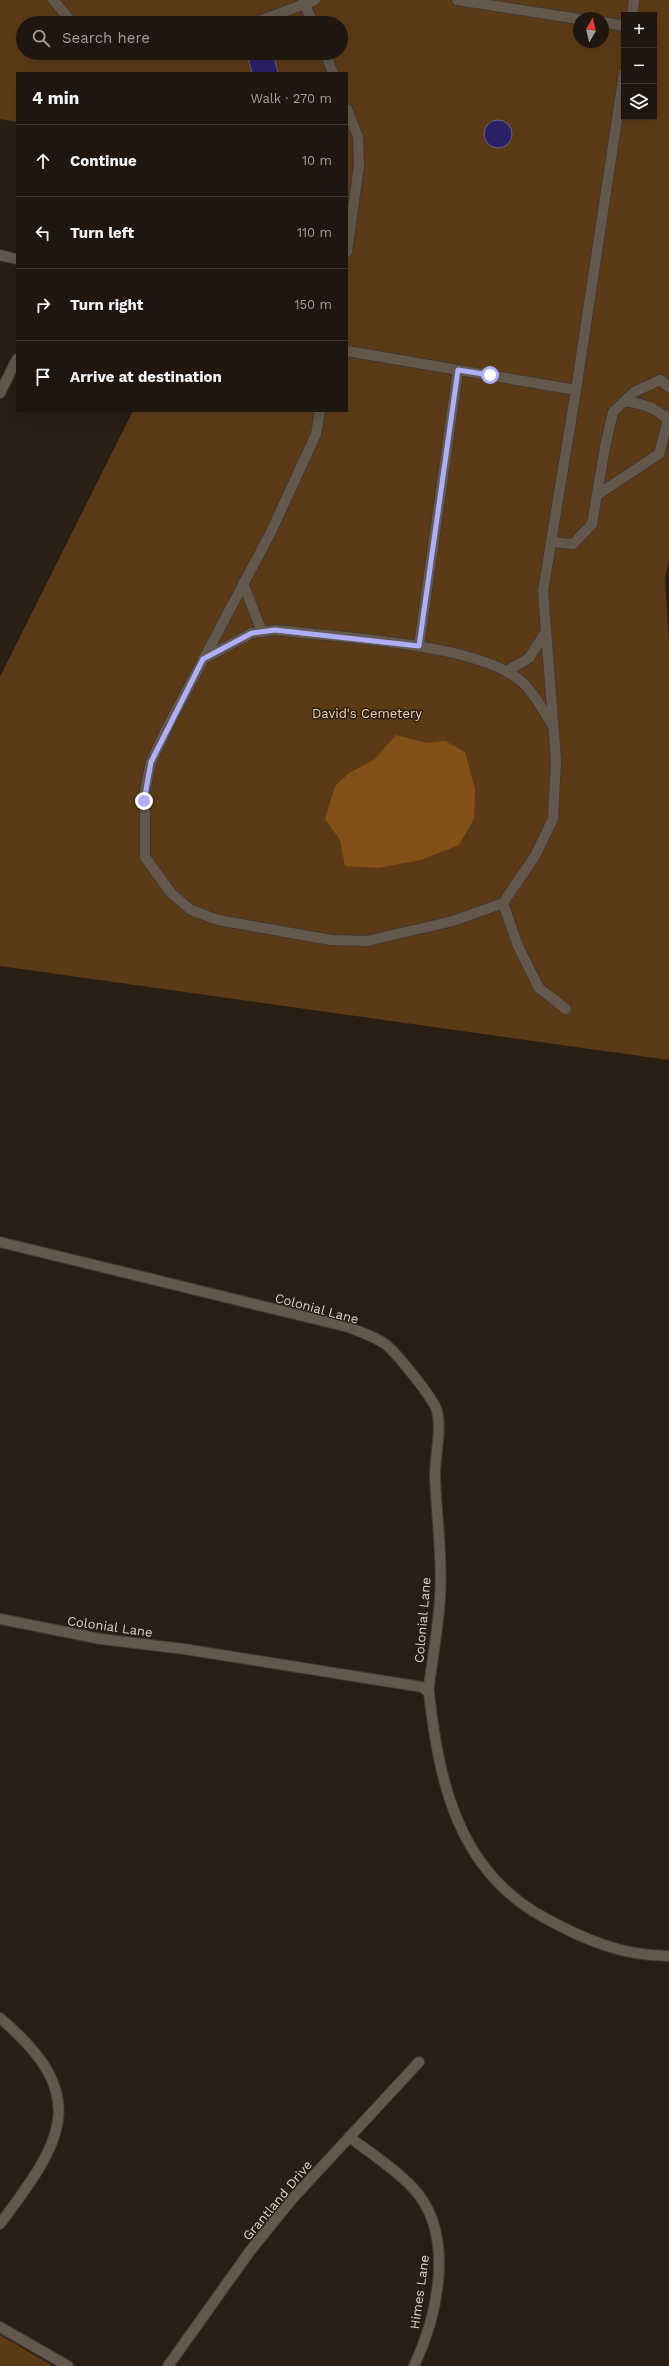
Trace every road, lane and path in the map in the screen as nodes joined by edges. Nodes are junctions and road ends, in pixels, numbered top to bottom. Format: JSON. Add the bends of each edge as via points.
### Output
{"nodes":[{"id":1,"x":53,"y":0,"type":"edge"},
{"id":2,"x":315,"y":0,"type":"edge"},
{"id":3,"x":457,"y":0,"type":"edge"},
{"id":4,"x":634,"y":0,"type":"edge"},
{"id":5,"x":304,"y":2,"type":"edge"},
{"id":6,"x":632,"y":12,"type":"edge"},
{"id":7,"x":66,"y":16,"type":"edge"},
{"id":8,"x":271,"y":16,"type":"edge"},
{"id":9,"x":310,"y":16,"type":"edge"},
{"id":10,"x":573,"y":18,"type":"edge"},
{"id":11,"x":609,"y":23,"type":"edge"},
{"id":12,"x":621,"y":25,"type":"edge"},
{"id":13,"x":328,"y":60,"type":"edge"},
{"id":14,"x":333,"y":72,"type":"edge"},
{"id":15,"x":622,"y":84,"type":"edge"},
{"id":16,"x":348,"y":112,"type":"edge"},
{"id":17,"x":348,"y":245,"type":"edge"},
{"id":18,"x":0,"y":255,"type":"edge"},
{"id":19,"x":16,"y":259,"type":"edge"},
{"id":20,"x":348,"y":351,"type":"edge"},
{"id":21,"x":16,"y":360,"type":"edge"},
{"id":22,"x":458,"y":370,"type":"junction"},
{"id":23,"x":669,"y":386,"type":"edge"},
{"id":24,"x":576,"y":390,"type":"junction"},
{"id":25,"x":0,"y":393,"type":"edge"},
{"id":26,"x":625,"y":400,"type":"junction"},
{"id":27,"x":320,"y":412,"type":"edge"},
{"id":28,"x":668,"y":418,"type":"edge"},
{"id":29,"x":597,"y":495,"type":"junction"},
{"id":30,"x":551,"y":542,"type":"junction"},
{"id":31,"x":243,"y":583,"type":"junction"},
{"id":32,"x":262,"y":632,"type":"junction"},
{"id":33,"x":545,"y":633,"type":"junction"},
{"id":34,"x":419,"y":646,"type":"junction"},
{"id":35,"x":203,"y":659,"type":"junction"},
{"id":36,"x":507,"y":671,"type":"junction"},
{"id":37,"x":552,"y":724,"type":"junction"},
{"id":38,"x":503,"y":903,"type":"junction"},
{"id":39,"x":566,"y":1008,"type":"dead end"},
{"id":40,"x":0,"y":1242,"type":"edge"},
{"id":41,"x":0,"y":1619,"type":"edge"},
{"id":42,"x":428,"y":1692,"type":"junction"},
{"id":43,"x":669,"y":1956,"type":"edge"},
{"id":44,"x":0,"y":2018,"type":"edge"},
{"id":45,"x":419,"y":2062,"type":"dead end"},
{"id":46,"x":349,"y":2137,"type":"junction"},
{"id":47,"x":0,"y":2224,"type":"edge"},
{"id":48,"x":0,"y":2327,"type":"edge"},
{"id":49,"x":68,"y":2366,"type":"edge"},
{"id":50,"x":168,"y":2366,"type":"edge"},
{"id":51,"x":414,"y":2366,"type":"edge"}],
"edges":[{"from":1,"to":7,"type":"street"},
{"from":2,"to":5,"type":"street"},
{"from":3,"to":10,"type":"street"},
{"from":4,"to":6,"type":"street"},
{"from":5,"to":8,"type":"street"},
{"from":5,"to":9,"type":"street"},
{"from":11,"to":12,"type":"street"},
{"from":13,"to":14,"type":"street"},
{"from":15,"to":24,"type":"street"},
{"from":16,"to":17,"type":"street","via":[[358,137],[359,165]]},
{"from":18,"to":19,"type":"street"},
{"from":20,"to":22,"type":"street"},
{"from":21,"to":25,"type":"street"},
{"from":22,"to":24,"type":"street"},
{"from":22,"to":34,"type":"street"},
{"from":23,"to":26,"type":"street","via":[[660,380],[634,392]]},
{"from":24,"to":30,"type":"street"},
{"from":26,"to":28,"type":"street","via":[[647,404]]},
{"from":26,"to":29,"type":"street","via":[[613,412],[604,447]]},
{"from":27,"to":31,"type":"street","via":[[316,434],[271,532]]},
{"from":28,"to":29,"type":"street","via":[[659,454]]},
{"from":29,"to":30,"type":"street","via":[[592,524],[573,544]]},
{"from":30,"to":33,"type":"street","via":[[543,591]]},
{"from":31,"to":32,"type":"street"},
{"from":31,"to":35,"type":"street"},
{"from":32,"to":34,"type":"street","via":[[275,630]]},
{"from":32,"to":35,"type":"street","via":[[252,633]]},
{"from":33,"to":36,"type":"street","via":[[530,658]]},
{"from":33,"to":37,"type":"street"},
{"from":34,"to":36,"type":"street","via":[[467,657]]},
{"from":35,"to":38,"type":"street","via":[[151,762],[145,790],[145,857],[171,892],[191,910],[218,920],[331,940],[367,941],[453,921]]},
{"from":36,"to":37,"type":"street","via":[[524,683]]},
{"from":37,"to":38,"type":"street","via":[[556,760],[553,819],[535,856]]},
{"from":38,"to":39,"type":"street","via":[[518,946],[539,988]]},
{"from":40,"to":42,"type":"street","name":"Colonial Lane","via":[[348,1327],[386,1345],[412,1374],[436,1408],[438,1422],[435,1473],[440,1598]]},
{"from":41,"to":42,"type":"street","name":"Colonial Lane","via":[[101,1639],[184,1649],[422,1687]]},
{"from":42,"to":43,"type":"street","name":"Colonial Lane","via":[[435,1742],[454,1813],[471,1847],[486,1870],[503,1889],[530,1910],[577,1936],[620,1951]]},
{"from":44,"to":47,"type":"street","via":[[26,2042],[51,2075],[60,2108],[58,2129],[50,2150],[33,2180]]},
{"from":45,"to":46,"type":"street","name":"Grantland Drive"},
{"from":46,"to":50,"type":"street","name":"Grantland Drive","via":[[250,2251]]},
{"from":46,"to":51,"type":"street","name":"Himes Lane","via":[[413,2188],[435,2225],[439,2266],[430,2323]]},
{"from":48,"to":49,"type":"street"}]}
